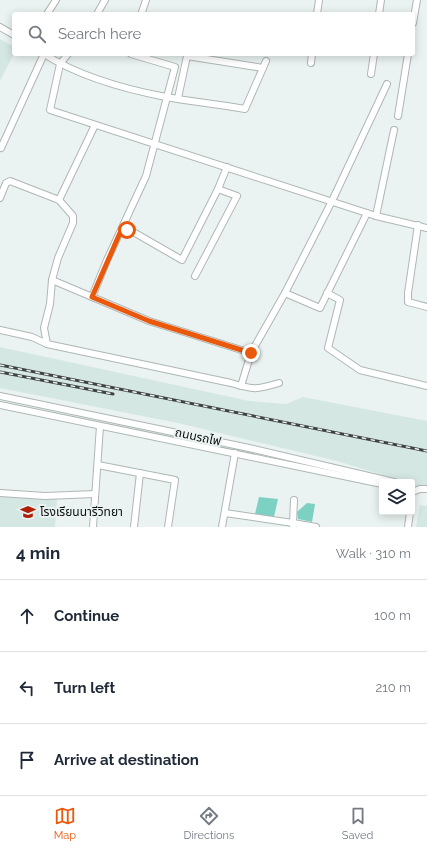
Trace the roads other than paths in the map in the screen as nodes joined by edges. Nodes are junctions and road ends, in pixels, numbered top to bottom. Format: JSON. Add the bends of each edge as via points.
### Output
{"nodes":[{"id":1,"x":56,"y":0,"type":"edge"},
{"id":2,"x":105,"y":0,"type":"edge"},
{"id":3,"x":146,"y":0,"type":"edge"},
{"id":4,"x":319,"y":0,"type":"edge"},
{"id":5,"x":381,"y":0,"type":"edge"},
{"id":6,"x":416,"y":0,"type":"edge"},
{"id":7,"x":48,"y":12,"type":"edge"},
{"id":8,"x":98,"y":12,"type":"edge"},
{"id":9,"x":142,"y":12,"type":"dead end"},
{"id":10,"x":317,"y":12,"type":"edge"},
{"id":11,"x":380,"y":12,"type":"edge"},
{"id":12,"x":414,"y":12,"type":"edge"},
{"id":13,"x":0,"y":28,"type":"edge"},
{"id":14,"x":12,"y":34,"type":"edge"},
{"id":15,"x":43,"y":56,"type":"edge"},
{"id":16,"x":47,"y":56,"type":"edge"},
{"id":17,"x":66,"y":56,"type":"edge"},
{"id":18,"x":138,"y":56,"type":"edge"},
{"id":19,"x":312,"y":56,"type":"edge"},
{"id":20,"x":374,"y":56,"type":"edge"},
{"id":21,"x":408,"y":56,"type":"edge"},
{"id":22,"x":266,"y":61,"type":"dead end"},
{"id":23,"x":311,"y":63,"type":"dead end"},
{"id":24,"x":60,"y":64,"type":"junction"},
{"id":25,"x":263,"y":68,"type":"junction"},
{"id":26,"x":371,"y":74,"type":"dead end"},
{"id":27,"x":387,"y":84,"type":"dead end"},
{"id":28,"x":167,"y":97,"type":"junction"},
{"id":29,"x":178,"y":98,"type":"junction"},
{"id":30,"x":398,"y":116,"type":"dead end"},
{"id":31,"x":95,"y":125,"type":"junction"},
{"id":32,"x":394,"y":130,"type":"dead end"},
{"id":33,"x":156,"y":144,"type":"junction"},
{"id":34,"x":1,"y":148,"type":"dead end"},
{"id":35,"x":227,"y":167,"type":"junction"},
{"id":36,"x":218,"y":189,"type":"junction"},
{"id":37,"x":0,"y":198,"type":"edge"},
{"id":38,"x":59,"y":200,"type":"junction"},
{"id":39,"x":332,"y":201,"type":"junction"},
{"id":40,"x":367,"y":213,"type":"junction"},
{"id":41,"x":376,"y":216,"type":"junction"},
{"id":42,"x":418,"y":225,"type":"junction"},
{"id":43,"x":123,"y":226,"type":"junction"},
{"id":44,"x":427,"y":228,"type":"edge"},
{"id":45,"x":196,"y":276,"type":"dead end"},
{"id":46,"x":52,"y":280,"type":"junction"},
{"id":47,"x":327,"y":293,"type":"junction"},
{"id":48,"x":285,"y":294,"type":"junction"},
{"id":49,"x":92,"y":297,"type":"junction"},
{"id":50,"x":427,"y":307,"type":"edge"},
{"id":51,"x":0,"y":330,"type":"edge"},
{"id":52,"x":47,"y":344,"type":"junction"},
{"id":53,"x":251,"y":353,"type":"junction"},
{"id":54,"x":279,"y":383,"type":"dead end"},
{"id":55,"x":241,"y":386,"type":"junction"},
{"id":56,"x":427,"y":386,"type":"edge"},
{"id":57,"x":0,"y":396,"type":"edge"},
{"id":58,"x":0,"y":405,"type":"edge"},
{"id":59,"x":100,"y":426,"type":"junction"},
{"id":60,"x":161,"y":429,"type":"junction"},
{"id":61,"x":159,"y":437,"type":"junction"},
{"id":62,"x":235,"y":453,"type":"junction"},
{"id":63,"x":98,"y":465,"type":"junction"},
{"id":64,"x":140,"y":472,"type":"junction"},
{"id":65,"x":382,"y":479,"type":"edge"},
{"id":66,"x":379,"y":483,"type":"edge"},
{"id":67,"x":427,"y":489,"type":"edge"},
{"id":68,"x":415,"y":491,"type":"edge"},
{"id":69,"x":0,"y":494,"type":"edge"},
{"id":70,"x":95,"y":494,"type":"junction"},
{"id":71,"x":294,"y":500,"type":"dead end"},
{"id":72,"x":225,"y":513,"type":"junction"},
{"id":73,"x":410,"y":515,"type":"edge"},
{"id":74,"x":293,"y":525,"type":"edge"},
{"id":75,"x":93,"y":527,"type":"edge"},
{"id":76,"x":134,"y":527,"type":"edge"},
{"id":77,"x":168,"y":527,"type":"edge"},
{"id":78,"x":222,"y":527,"type":"edge"},
{"id":79,"x":316,"y":527,"type":"edge"},
{"id":80,"x":408,"y":527,"type":"edge"}],
"edges":[{"from":1,"to":7,"type":"street"},
{"from":2,"to":8,"type":"street"},
{"from":3,"to":9,"type":"street"},
{"from":4,"to":10,"type":"street"},
{"from":5,"to":11,"type":"street"},
{"from":6,"to":12,"type":"street"},
{"from":13,"to":14,"type":"street"},
{"from":15,"to":34,"type":"street"},
{"from":16,"to":24,"type":"street"},
{"from":17,"to":24,"type":"street"},
{"from":18,"to":28,"type":"street","via":[[175,67]]},
{"from":19,"to":23,"type":"street"},
{"from":20,"to":26,"type":"street"},
{"from":21,"to":30,"type":"street"},
{"from":22,"to":25,"type":"street"},
{"from":24,"to":28,"type":"street","via":[[108,83]]},
{"from":24,"to":31,"type":"street","via":[[50,110]]},
{"from":25,"to":29,"type":"street","via":[[244,109]]},
{"from":25,"to":29,"type":"street","via":[[187,56]]},
{"from":27,"to":39,"type":"street"},
{"from":28,"to":29,"type":"street"},
{"from":28,"to":33,"type":"street"},
{"from":31,"to":33,"type":"street"},
{"from":31,"to":38,"type":"street"},
{"from":32,"to":41,"type":"street"},
{"from":33,"to":35,"type":"street"},
{"from":33,"to":43,"type":"street","via":[[146,176]]},
{"from":35,"to":36,"type":"street"},
{"from":35,"to":39,"type":"street"},
{"from":36,"to":43,"type":"street","via":[[182,260]]},
{"from":36,"to":45,"type":"street","via":[[237,196]]},
{"from":37,"to":38,"type":"street","via":[[6,183],[10,181]]},
{"from":38,"to":46,"type":"street","via":[[73,216],[73,223]]},
{"from":39,"to":40,"type":"street"},
{"from":39,"to":48,"type":"street"},
{"from":40,"to":41,"type":"street"},
{"from":40,"to":47,"type":"street"},
{"from":41,"to":42,"type":"street"},
{"from":42,"to":44,"type":"street"},
{"from":42,"to":50,"type":"street","via":[[408,302]]},
{"from":43,"to":49,"type":"street"},
{"from":46,"to":49,"type":"street"},
{"from":46,"to":52,"type":"street","via":[[44,328]]},
{"from":47,"to":48,"type":"street","via":[[320,308]]},
{"from":47,"to":56,"type":"street","via":[[340,300],[328,348],[360,370]]},
{"from":48,"to":53,"type":"street"},
{"from":49,"to":53,"type":"street","via":[[149,321]]},
{"from":51,"to":52,"type":"street","via":[[32,337]]},
{"from":52,"to":55,"type":"street"},
{"from":53,"to":55,"type":"street"},
{"from":54,"to":55,"type":"street","via":[[256,389]]},
{"from":57,"to":60,"type":"street","name":"ถนนรถไฟ"},
{"from":58,"to":59,"type":"street","name":"ถนนรถไฟ"},
{"from":59,"to":61,"type":"street","name":"ถนนรถไฟ"},
{"from":59,"to":63,"type":"street"},
{"from":60,"to":61,"type":"street"},
{"from":60,"to":65,"type":"street","name":"ถนนรถไฟ"},
{"from":61,"to":62,"type":"street","name":"ถนนรถไฟ"},
{"from":62,"to":66,"type":"street","name":"ถนนรถไฟ"},
{"from":62,"to":72,"type":"street"},
{"from":63,"to":64,"type":"street"},
{"from":63,"to":70,"type":"street"},
{"from":64,"to":76,"type":"street"},
{"from":64,"to":77,"type":"street","via":[[175,480]]},
{"from":67,"to":68,"type":"street"},
{"from":69,"to":70,"type":"street"},
{"from":70,"to":75,"type":"street"},
{"from":71,"to":74,"type":"street"},
{"from":72,"to":74,"type":"street"},
{"from":72,"to":78,"type":"street"},
{"from":73,"to":80,"type":"street"},
{"from":74,"to":79,"type":"street"}]}
